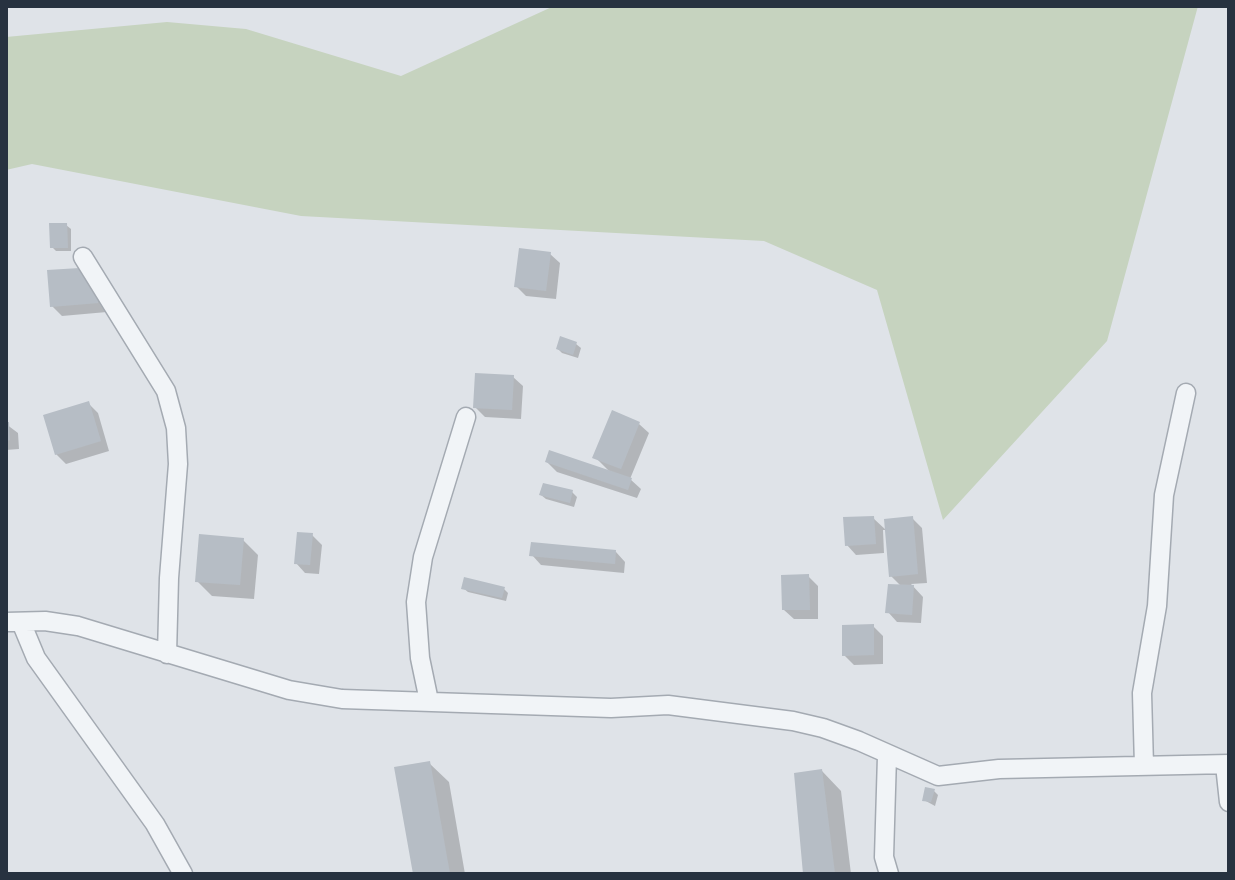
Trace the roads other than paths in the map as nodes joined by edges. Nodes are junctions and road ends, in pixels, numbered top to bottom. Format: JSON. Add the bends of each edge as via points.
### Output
{"nodes":[{"id":1,"x":83,"y":257,"type":"dead end"},
{"id":2,"x":1186,"y":393,"type":"dead end"},
{"id":3,"x":466,"y":417,"type":"dead end"},
{"id":4,"x":13,"y":622,"type":"edge"},
{"id":5,"x":167,"y":654,"type":"junction"},
{"id":6,"x":429,"y":701,"type":"junction"},
{"id":7,"x":887,"y":756,"type":"junction"},
{"id":8,"x":1227,"y":764,"type":"edge"},
{"id":9,"x":1144,"y":766,"type":"junction"},
{"id":10,"x":1229,"y":802,"type":"edge"},
{"id":11,"x":183,"y":874,"type":"edge"},
{"id":12,"x":889,"y":874,"type":"edge"}],
"edges":[{"from":1,"to":5,"type":"street","via":[[166,391],[176,428]]},
{"from":2,"to":9,"type":"street","via":[[1164,495],[1157,606],[1142,693]]},
{"from":3,"to":6,"type":"street","via":[[423,557],[416,602]]},
{"from":4,"to":5,"type":"street","via":[[78,626]]},
{"from":4,"to":11,"type":"street","via":[[155,824]]},
{"from":5,"to":6,"type":"street","via":[[303,692],[357,700]]},
{"from":6,"to":7,"type":"street","via":[[668,705],[760,715],[823,728]]},
{"from":7,"to":9,"type":"street","via":[[938,776],[999,769]]},
{"from":7,"to":12,"type":"street","via":[[884,857]]},
{"from":8,"to":9,"type":"street"},
{"from":8,"to":10,"type":"street"}]}
